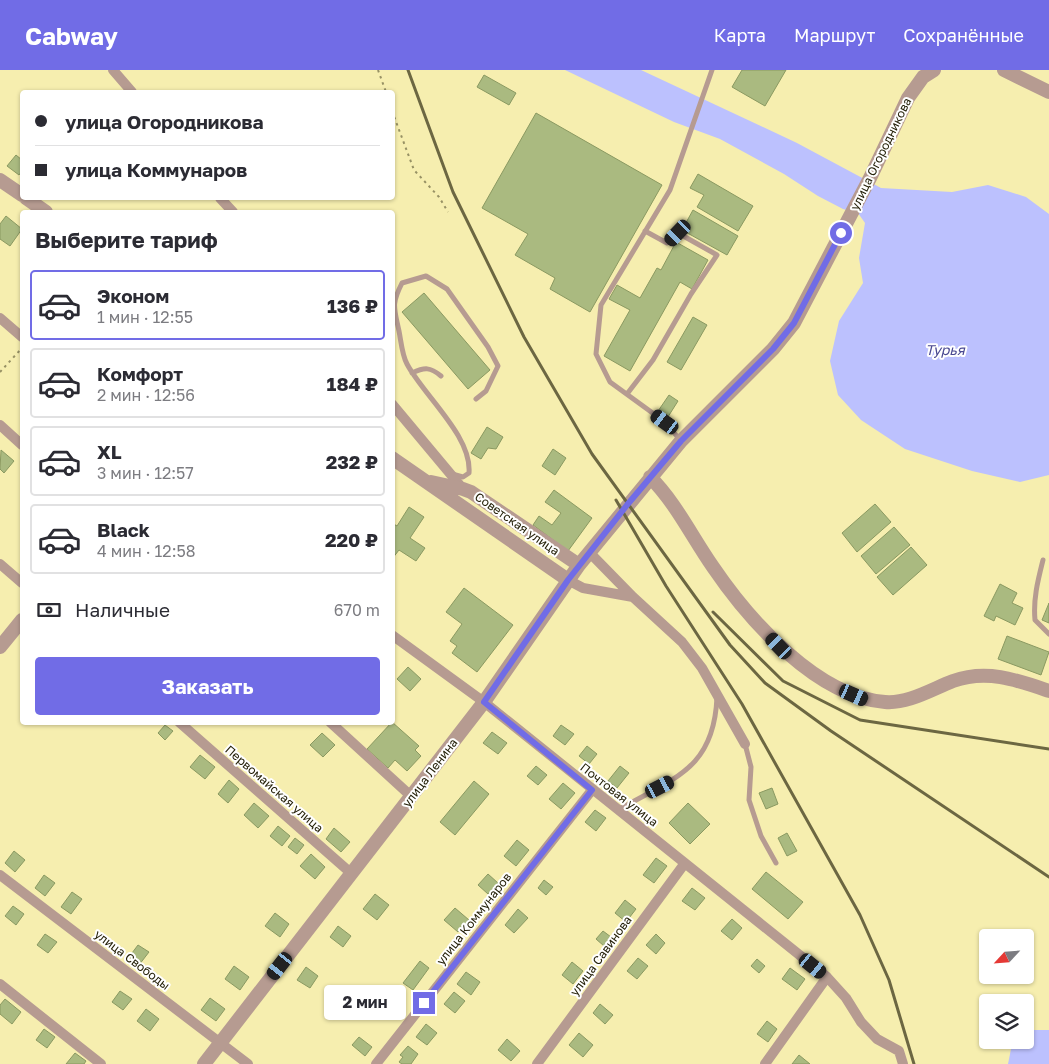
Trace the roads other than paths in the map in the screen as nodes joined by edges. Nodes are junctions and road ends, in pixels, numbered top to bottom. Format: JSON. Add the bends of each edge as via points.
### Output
{"nodes":[{"id":1,"x":113,"y":70,"type":"edge"},
{"id":2,"x":712,"y":70,"type":"edge"},
{"id":3,"x":934,"y":70,"type":"edge"},
{"id":4,"x":1004,"y":70,"type":"edge"},
{"id":5,"x":130,"y":90,"type":"edge"},
{"id":6,"x":1049,"y":92,"type":"edge"},
{"id":7,"x":0,"y":180,"type":"edge"},
{"id":8,"x":20,"y":194,"type":"edge"},
{"id":9,"x":29,"y":200,"type":"edge"},
{"id":10,"x":222,"y":200,"type":"edge"},
{"id":11,"x":43,"y":210,"type":"edge"},
{"id":12,"x":231,"y":210,"type":"edge"},
{"id":13,"x":645,"y":231,"type":"junction"},
{"id":14,"x":395,"y":298,"type":"edge"},
{"id":15,"x":395,"y":311,"type":"edge"},
{"id":16,"x":0,"y":318,"type":"edge"},
{"id":17,"x":20,"y":335,"type":"edge"},
{"id":18,"x":412,"y":373,"type":"junction"},
{"id":19,"x":441,"y":376,"type":"dead end"},
{"id":20,"x":627,"y":394,"type":"junction"},
{"id":21,"x":476,"y":399,"type":"dead end"},
{"id":22,"x":395,"y":408,"type":"edge"},
{"id":23,"x":0,"y":425,"type":"edge"},
{"id":24,"x":681,"y":441,"type":"junction"},
{"id":25,"x":20,"y":443,"type":"edge"},
{"id":26,"x":395,"y":460,"type":"edge"},
{"id":27,"x":451,"y":474,"type":"junction"},
{"id":28,"x":650,"y":477,"type":"junction"},
{"id":29,"x":425,"y":481,"type":"junction"},
{"id":30,"x":463,"y":488,"type":"junction"},
{"id":31,"x":589,"y":552,"type":"junction"},
{"id":32,"x":1043,"y":560,"type":"dead end"},
{"id":33,"x":0,"y":564,"type":"edge"},
{"id":34,"x":579,"y":565,"type":"junction"},
{"id":35,"x":568,"y":580,"type":"junction"},
{"id":36,"x":20,"y":582,"type":"edge"},
{"id":37,"x":632,"y":597,"type":"junction"},
{"id":38,"x":20,"y":622,"type":"edge"},
{"id":39,"x":1049,"y":634,"type":"edge"},
{"id":40,"x":395,"y":637,"type":"edge"},
{"id":41,"x":0,"y":647,"type":"edge"},
{"id":42,"x":1049,"y":692,"type":"edge"},
{"id":43,"x":717,"y":693,"type":"junction"},
{"id":44,"x":484,"y":702,"type":"junction"},
{"id":45,"x":182,"y":725,"type":"edge"},
{"id":46,"x":333,"y":725,"type":"edge"},
{"id":47,"x":745,"y":744,"type":"joint"},
{"id":48,"x":592,"y":790,"type":"junction"},
{"id":49,"x":412,"y":797,"type":"junction"},
{"id":50,"x":618,"y":810,"type":"junction"},
{"id":51,"x":685,"y":863,"type":"junction"},
{"id":52,"x":776,"y":863,"type":"dead end"},
{"id":53,"x":352,"y":874,"type":"junction"},
{"id":54,"x":0,"y":875,"type":"edge"},
{"id":55,"x":827,"y":977,"type":"junction"},
{"id":56,"x":0,"y":984,"type":"edge"},
{"id":57,"x":220,"y":1043,"type":"junction"},
{"id":58,"x":101,"y":1064,"type":"edge"},
{"id":59,"x":204,"y":1064,"type":"edge"},
{"id":60,"x":248,"y":1064,"type":"edge"},
{"id":61,"x":376,"y":1064,"type":"edge"},
{"id":62,"x":537,"y":1064,"type":"edge"},
{"id":63,"x":765,"y":1064,"type":"edge"},
{"id":64,"x":903,"y":1064,"type":"edge"}],
"edges":[{"from":1,"to":5,"type":"street"},
{"from":2,"to":13,"type":"lane","via":[[670,190]]},
{"from":3,"to":24,"type":"street","name":"улица Огородникова","via":[[923,77],[908,98],[794,323],[773,349]]},
{"from":4,"to":6,"type":"street"},
{"from":7,"to":8,"type":"street"},
{"from":9,"to":11,"type":"street"},
{"from":10,"to":12,"type":"street"},
{"from":13,"to":20,"type":"lane","via":[[601,304],[596,354],[610,382]]},
{"from":13,"to":20,"type":"lane","via":[[668,244],[678,233],[717,255],[653,360]]},
{"from":14,"to":21,"type":"lane","via":[[402,283],[426,276],[447,289],[498,366],[486,391]]},
{"from":15,"to":18,"type":"lane","via":[[406,362]]},
{"from":16,"to":17,"type":"street"},
{"from":18,"to":19,"type":"lane","via":[[425,367]]},
{"from":18,"to":27,"type":"lane","via":[[452,426],[470,465],[469,473],[463,476]]},
{"from":20,"to":24,"type":"lane","via":[[665,422]]},
{"from":22,"to":27,"type":"street"},
{"from":23,"to":25,"type":"street"},
{"from":24,"to":28,"type":"street","name":"улица Огородникова"},
{"from":26,"to":29,"type":"street","name":"Советская улица"},
{"from":27,"to":30,"type":"street"},
{"from":28,"to":31,"type":"street","name":"улица Ленина"},
{"from":28,"to":42,"type":"street","via":[[671,500],[713,568],[754,620],[779,646],[813,673],[844,690],[864,699],[887,702],[906,699],[955,680],[989,675],[1010,678]]},
{"from":29,"to":30,"type":"street","name":"Советская улица"},
{"from":29,"to":35,"type":"street","name":"Советская улица"},
{"from":30,"to":34,"type":"street","name":"Советская улица"},
{"from":31,"to":34,"type":"street","name":"улица Ленина"},
{"from":31,"to":37,"type":"street"},
{"from":32,"to":39,"type":"lane","via":[[1036,590],[1035,620]]},
{"from":33,"to":36,"type":"street"},
{"from":34,"to":35,"type":"street","name":"улица Ленина"},
{"from":35,"to":37,"type":"street","via":[[583,588]]},
{"from":35,"to":44,"type":"street","name":"улица Ленина"},
{"from":37,"to":43,"type":"street","via":[[682,642]]},
{"from":38,"to":41,"type":"street"},
{"from":40,"to":44,"type":"street","name":"Почтовая улица"},
{"from":43,"to":47,"type":"street"},
{"from":43,"to":50,"type":"lane","via":[[716,718],[707,746],[695,762],[673,780]]},
{"from":44,"to":48,"type":"street","name":"Почтовая улица"},
{"from":44,"to":49,"type":"street","name":"улица Ленина"},
{"from":45,"to":53,"type":"street","name":"Первомайская улица"},
{"from":46,"to":49,"type":"street"},
{"from":47,"to":52,"type":"lane","via":[[750,767],[749,800],[761,836]]},
{"from":48,"to":50,"type":"street","name":"Почтовая улица"},
{"from":48,"to":61,"type":"street","name":"улица Коммунаров"},
{"from":49,"to":53,"type":"street","name":"улица Ленина"},
{"from":50,"to":51,"type":"street","name":"Почтовая улица"},
{"from":51,"to":55,"type":"street","name":"Почтовая улица"},
{"from":51,"to":62,"type":"street","name":"улица Савинова"},
{"from":53,"to":57,"type":"street","name":"улица Ленина"},
{"from":54,"to":57,"type":"street","name":"улица Свободы"},
{"from":55,"to":63,"type":"street"},
{"from":55,"to":64,"type":"street","name":"Почтовая улица","via":[[872,1033],[899,1051]]},
{"from":56,"to":58,"type":"street"},
{"from":57,"to":59,"type":"street","name":"улица Ленина"},
{"from":57,"to":60,"type":"street","name":"улица Свободы"}]}
